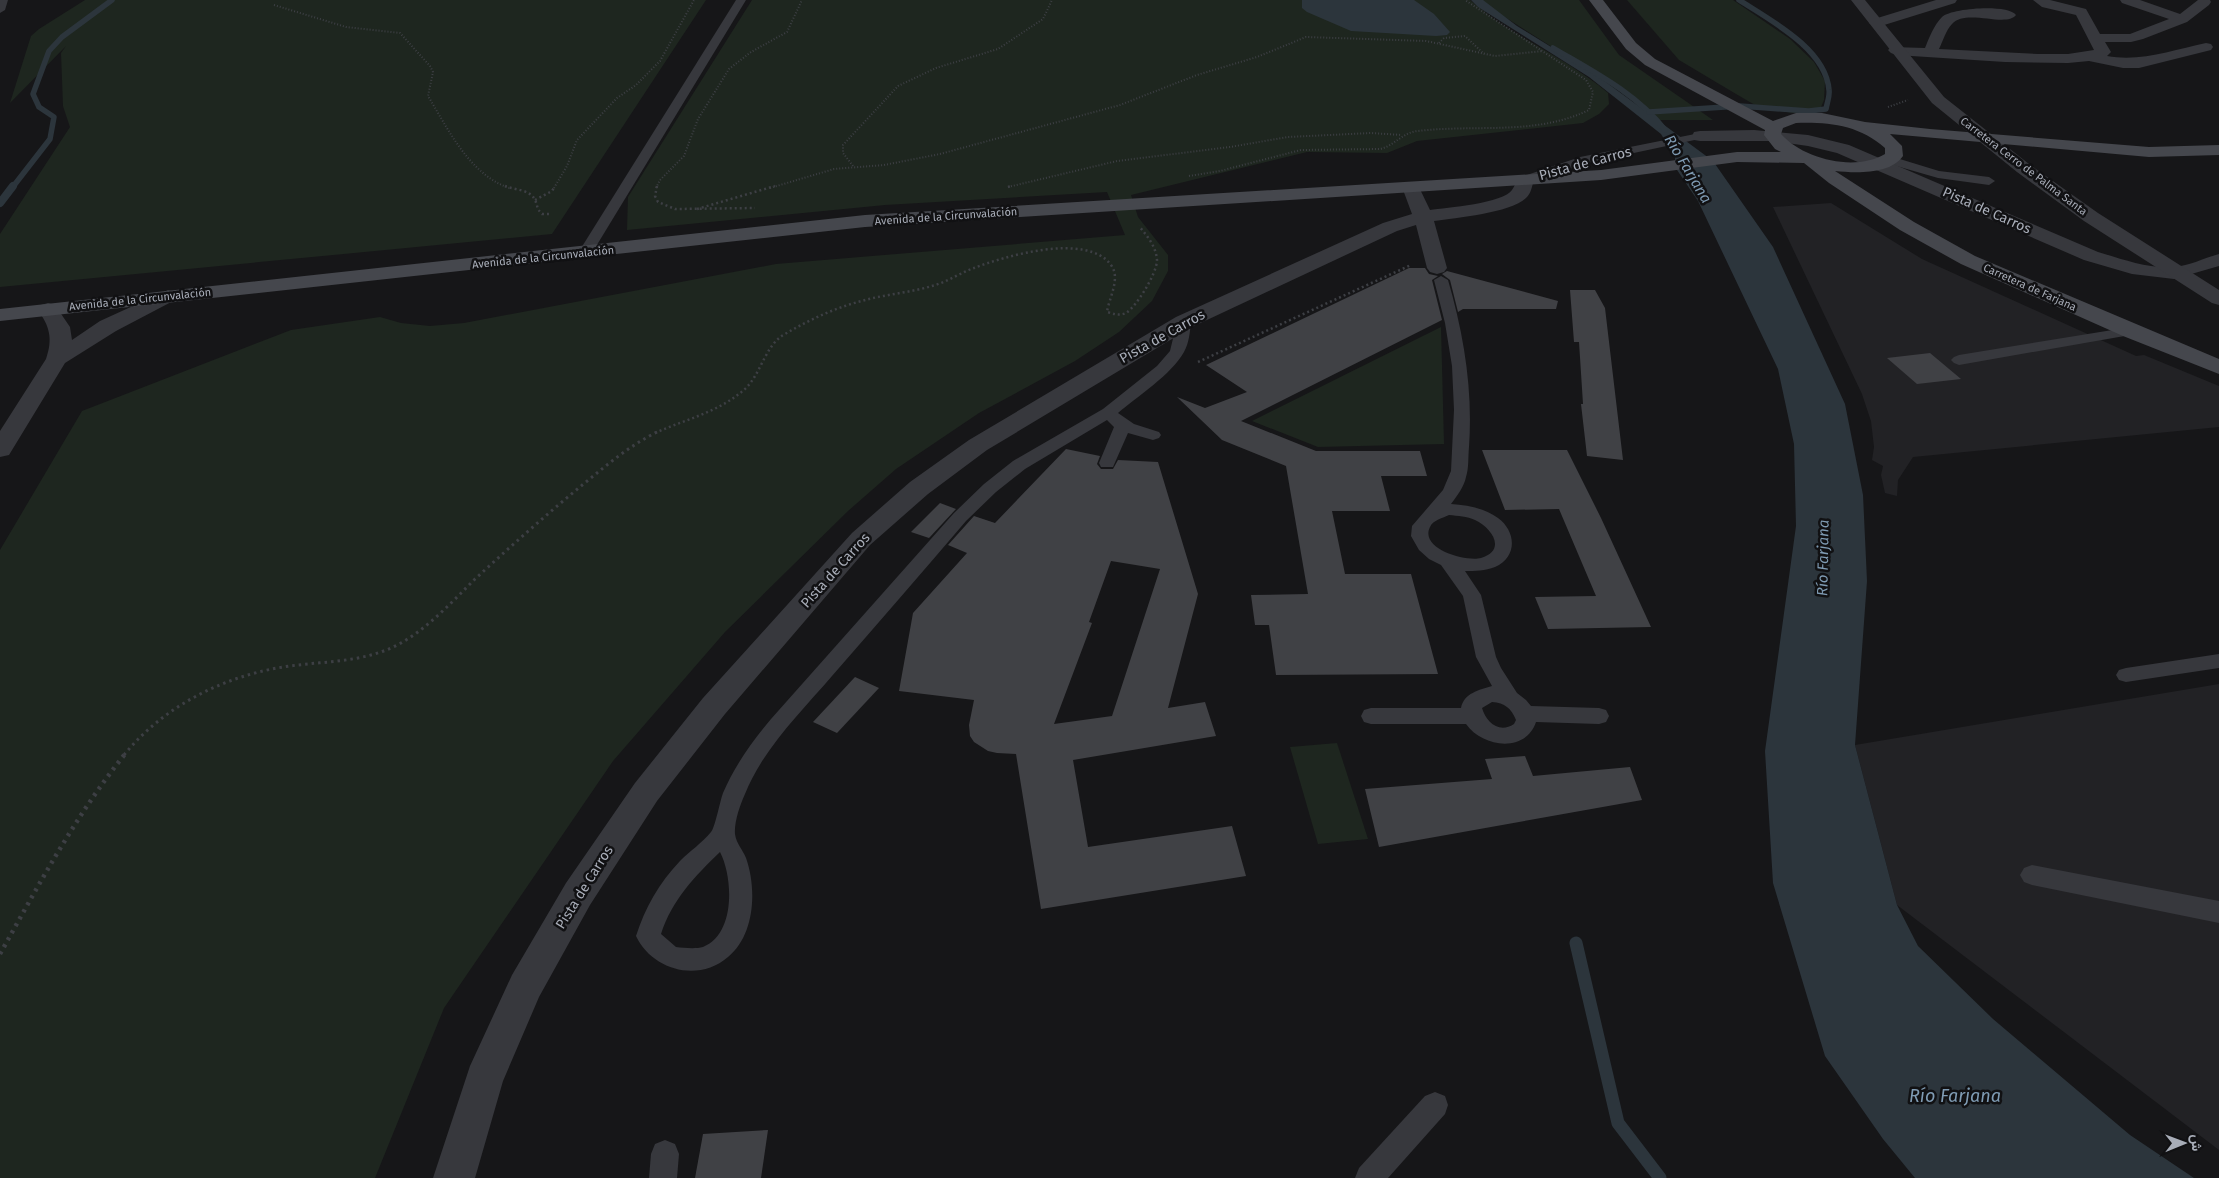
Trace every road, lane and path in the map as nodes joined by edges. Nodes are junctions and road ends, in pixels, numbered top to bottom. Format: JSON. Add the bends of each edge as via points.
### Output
{"nodes":[{"id":1,"x":3,"y":0,"type":"edge"},
{"id":2,"x":694,"y":0,"type":"edge"},
{"id":3,"x":741,"y":0,"type":"edge"},
{"id":4,"x":802,"y":0,"type":"edge"},
{"id":5,"x":1052,"y":0,"type":"edge"},
{"id":6,"x":1596,"y":0,"type":"edge"},
{"id":7,"x":1858,"y":0,"type":"edge"},
{"id":8,"x":1950,"y":0,"type":"edge"},
{"id":9,"x":2040,"y":0,"type":"edge"},
{"id":10,"x":2127,"y":0,"type":"edge"},
{"id":11,"x":2204,"y":2,"type":"dead end"},
{"id":12,"x":274,"y":5,"type":"dead end"},
{"id":13,"x":0,"y":10,"type":"edge"},
{"id":14,"x":2010,"y":15,"type":"dead end"},
{"id":15,"x":2182,"y":19,"type":"junction"},
{"id":16,"x":1876,"y":23,"type":"junction"},
{"id":17,"x":2096,"y":38,"type":"junction"},
{"id":18,"x":1439,"y":43,"type":"junction"},
{"id":19,"x":2206,"y":47,"type":"dead end"},
{"id":20,"x":1656,"y":48,"type":"dead end"},
{"id":21,"x":1896,"y":50,"type":"junction"},
{"id":22,"x":1544,"y":51,"type":"dead end"},
{"id":23,"x":1930,"y":52,"type":"junction"},
{"id":24,"x":1484,"y":54,"type":"junction"},
{"id":25,"x":2091,"y":57,"type":"junction"},
{"id":26,"x":1796,"y":118,"type":"junction"},
{"id":27,"x":1860,"y":126,"type":"junction"},
{"id":28,"x":1773,"y":134,"type":"junction"},
{"id":29,"x":1930,"y":134,"type":"junction"},
{"id":30,"x":1402,"y":136,"type":"dead end"},
{"id":31,"x":1696,"y":137,"type":"joint"},
{"id":32,"x":2219,"y":150,"type":"edge"},
{"id":33,"x":1738,"y":157,"type":"junction"},
{"id":34,"x":1888,"y":157,"type":"junction"},
{"id":35,"x":1808,"y":159,"type":"junction"},
{"id":36,"x":854,"y":166,"type":"junction"},
{"id":37,"x":1857,"y":167,"type":"junction"},
{"id":38,"x":1525,"y":180,"type":"junction"},
{"id":39,"x":1989,"y":181,"type":"dead end"},
{"id":40,"x":1411,"y":187,"type":"junction"},
{"id":41,"x":1005,"y":188,"type":"dead end"},
{"id":42,"x":1850,"y":189,"type":"junction"},
{"id":43,"x":535,"y":200,"type":"junction"},
{"id":44,"x":762,"y":207,"type":"dead end"},
{"id":45,"x":694,"y":210,"type":"junction"},
{"id":46,"x":549,"y":214,"type":"dead end"},
{"id":47,"x":1423,"y":217,"type":"junction"},
{"id":48,"x":585,"y":253,"type":"junction"},
{"id":49,"x":2219,"y":260,"type":"edge"},
{"id":50,"x":1437,"y":270,"type":"junction"},
{"id":51,"x":966,"y":271,"type":"dead end"},
{"id":52,"x":2175,"y":273,"type":"junction"},
{"id":53,"x":168,"y":296,"type":"junction"},
{"id":54,"x":2219,"y":299,"type":"edge"},
{"id":55,"x":48,"y":309,"type":"junction"},
{"id":56,"x":0,"y":315,"type":"edge"},
{"id":57,"x":1184,"y":322,"type":"junction"},
{"id":58,"x":2131,"y":331,"type":"junction"},
{"id":59,"x":57,"y":359,"type":"junction"},
{"id":60,"x":1959,"y":360,"type":"dead end"},
{"id":61,"x":1196,"y":364,"type":"dead end"},
{"id":62,"x":2219,"y":367,"type":"edge"},
{"id":63,"x":1116,"y":419,"type":"junction"},
{"id":64,"x":1153,"y":435,"type":"dead end"},
{"id":65,"x":0,"y":450,"type":"edge"},
{"id":66,"x":1107,"y":463,"type":"dead end"},
{"id":67,"x":1458,"y":479,"type":"junction"},
{"id":68,"x":1431,"y":513,"type":"junction"},
{"id":69,"x":1483,"y":516,"type":"junction"},
{"id":70,"x":1448,"y":562,"type":"junction"},
{"id":71,"x":1484,"y":564,"type":"junction"},
{"id":72,"x":1472,"y":595,"type":"junction"},
{"id":73,"x":1486,"y":657,"type":"junction"},
{"id":74,"x":2219,"y":661,"type":"edge"},
{"id":75,"x":2126,"y":675,"type":"dead end"},
{"id":76,"x":1510,"y":698,"type":"junction"},
{"id":77,"x":1474,"y":707,"type":"junction"},
{"id":78,"x":1525,"y":714,"type":"junction"},
{"id":79,"x":1371,"y":716,"type":"dead end"},
{"id":80,"x":1599,"y":716,"type":"dead end"},
{"id":81,"x":724,"y":835,"type":"junction"},
{"id":82,"x":2032,"y":875,"type":"dead end"},
{"id":83,"x":2219,"y":912,"type":"edge"},
{"id":84,"x":0,"y":954,"type":"edge"},
{"id":85,"x":1434,"y":1104,"type":"dead end"},
{"id":86,"x":454,"y":1178,"type":"edge"},
{"id":87,"x":1369,"y":1178,"type":"edge"}],
"edges":[{"from":1,"to":13,"type":"lane"},
{"from":2,"to":43,"type":"path","via":[[660,61],[591,124],[577,140],[552,191]]},
{"from":3,"to":48,"type":"lane"},
{"from":4,"to":45,"type":"path","via":[[787,32],[750,52],[729,69],[698,119],[684,156],[660,180],[655,196],[658,202],[676,209]]},
{"from":5,"to":36,"type":"path","via":[[1043,19],[998,49],[923,73],[891,91],[843,145],[842,153]]},
{"from":6,"to":28,"type":"main road","via":[[1639,54]]},
{"from":7,"to":16,"type":"street","name":"Carretera Cerro de Palma Santa"},
{"from":8,"to":16,"type":"street"},
{"from":9,"to":17,"type":"street","via":[[2081,12]]},
{"from":10,"to":15,"type":"street"},
{"from":11,"to":15,"type":"street"},
{"from":12,"to":43,"type":"path","via":[[346,27],[400,33],[430,66],[433,72],[428,96],[476,167],[493,181],[530,193]]},
{"from":14,"to":23,"type":"street","via":[[1975,13],[1954,17],[1948,20]]},
{"from":15,"to":17,"type":"street","via":[[2131,38]]},
{"from":16,"to":21,"type":"street","name":"Carretera Cerro de Palma Santa"},
{"from":17,"to":25,"type":"street","via":[[2103,52]]},
{"from":18,"to":24,"type":"path"},
{"from":18,"to":24,"type":"path","via":[[1444,38],[1465,36]]},
{"from":18,"to":36,"type":"path","via":[[1348,37],[1306,38],[1197,75],[1126,104],[940,154],[884,165]]},
{"from":19,"to":25,"type":"street","via":[[2139,63]]},
{"from":20,"to":26,"type":"main road","via":[[1696,76],[1756,107]]},
{"from":21,"to":23,"type":"street"},
{"from":21,"to":52,"type":"street","name":"Carretera Cerro de Palma Santa","via":[[1938,100],[2023,168]]},
{"from":22,"to":24,"type":"path","via":[[1506,56]]},
{"from":23,"to":25,"type":"street","via":[[2012,58]]},
{"from":26,"to":27,"type":"main road","via":[[1827,119]]},
{"from":26,"to":28,"type":"main road","via":[[1786,120]]},
{"from":27,"to":29,"type":"main road"},
{"from":27,"to":34,"type":"main road","via":[[1875,132]]},
{"from":28,"to":31,"type":"street","name":"Pista de Carros"},
{"from":28,"to":33,"type":"main road"},
{"from":28,"to":34,"type":"street","name":"Pista de Carros"},
{"from":28,"to":35,"type":"main road","name":"Carretera de Farjana","via":[[1790,152]]},
{"from":29,"to":32,"type":"main road","via":[[2149,152]]},
{"from":29,"to":34,"type":"main road"},
{"from":30,"to":41,"type":"path","via":[[1371,132],[1288,137],[1230,148],[1117,161]]},
{"from":31,"to":38,"type":"lane","name":"Pista de Carros","via":[[1584,160]]},
{"from":33,"to":35,"type":"main road"},
{"from":33,"to":38,"type":"main road","name":"Avenida de la Circunvalación","via":[[1601,175]]},
{"from":34,"to":37,"type":"main road"},
{"from":34,"to":39,"type":"lane","via":[[1938,174]]},
{"from":34,"to":52,"type":"street","name":"Pista de Carros","via":[[2091,256],[2148,271]]},
{"from":35,"to":37,"type":"main road"},
{"from":35,"to":42,"type":"main road","name":"Carretera de Farjana"},
{"from":36,"to":45,"type":"path","via":[[771,186]]},
{"from":37,"to":42,"type":"main road","via":[[1849,181]]},
{"from":38,"to":40,"type":"main road","name":"Avenida de la Circunvalación"},
{"from":38,"to":47,"type":"street","name":"Pista de Carros","via":[[1520,194],[1511,200],[1480,209]]},
{"from":40,"to":47,"type":"street"},
{"from":40,"to":48,"type":"main road","name":"Avenida de la Circunvalación","via":[[856,222]]},
{"from":42,"to":58,"type":"main road","name":"Carretera de Farjana","via":[[1906,226],[1968,260]]},
{"from":43,"to":46,"type":"path","via":[[536,208],[542,214]]},
{"from":44,"to":45,"type":"path"},
{"from":47,"to":50,"type":"street"},
{"from":47,"to":57,"type":"street","name":"Pista de Carros","via":[[1390,227]]},
{"from":48,"to":53,"type":"main road","name":"Avenida de la Circunvalación"},
{"from":49,"to":52,"type":"street","name":"Pista de Carros"},
{"from":50,"to":61,"type":"path","via":[[1404,266]]},
{"from":50,"to":67,"type":"lane","via":[[1459,354],[1462,435]]},
{"from":51,"to":84,"type":"path","via":[[931,286],[848,305],[780,336],[767,350],[759,371],[740,393],[713,410],[655,432],[613,460],[431,622],[404,642],[359,659],[295,665],[245,676],[221,685],[154,724],[136,740],[73,827]]},
{"from":52,"to":54,"type":"street","name":"Carretera Cerro de Palma Santa"},
{"from":53,"to":55,"type":"main road","name":"Avenida de la Circunvalación"},
{"from":53,"to":59,"type":"street","via":[[108,326]]},
{"from":55,"to":56,"type":"main road","name":"Avenida de la Circunvalación"},
{"from":55,"to":59,"type":"street","via":[[62,332]]},
{"from":57,"to":63,"type":"lane","via":[[1181,342],[1171,360]]},
{"from":57,"to":86,"type":"street","name":"Pista de Carros","via":[[978,445],[919,488],[861,539],[714,706],[641,800],[578,894],[525,987],[484,1080]]},
{"from":58,"to":60,"type":"lane"},
{"from":58,"to":62,"type":"main road","name":"Carretera de Farjana"},
{"from":59,"to":65,"type":"street"},
{"from":63,"to":64,"type":"lane"},
{"from":63,"to":66,"type":"lane"},
{"from":63,"to":81,"type":"lane","via":[[1019,465],[984,493],[934,545],[763,744],[740,781],[729,808]]},
{"from":67,"to":68,"type":"lane"},
{"from":67,"to":69,"type":"lane","via":[[1471,504]]},
{"from":68,"to":69,"type":"lane","via":[[1447,509],[1466,510]]},
{"from":68,"to":70,"type":"lane","via":[[1422,521],[1418,532],[1422,544]]},
{"from":69,"to":71,"type":"lane","via":[[1495,524],[1505,542],[1503,552]]},
{"from":70,"to":71,"type":"lane","via":[[1473,566]]},
{"from":70,"to":72,"type":"lane"},
{"from":71,"to":72,"type":"lane"},
{"from":72,"to":73,"type":"lane"},
{"from":73,"to":76,"type":"lane"},
{"from":73,"to":77,"type":"lane"},
{"from":74,"to":75,"type":"lane"},
{"from":76,"to":77,"type":"lane","via":[[1492,694]]},
{"from":76,"to":78,"type":"lane"},
{"from":77,"to":78,"type":"lane","via":[[1477,725],[1499,736],[1512,736],[1521,731],[1526,724]]},
{"from":77,"to":79,"type":"lane"},
{"from":78,"to":80,"type":"lane"},
{"from":81,"to":81,"type":"lane","via":[[735,859],[739,883],[740,913],[729,941],[708,957],[681,960],[660,951],[648,936],[653,917],[693,861]]},
{"from":82,"to":83,"type":"lane"},
{"from":85,"to":87,"type":"lane"}]}
